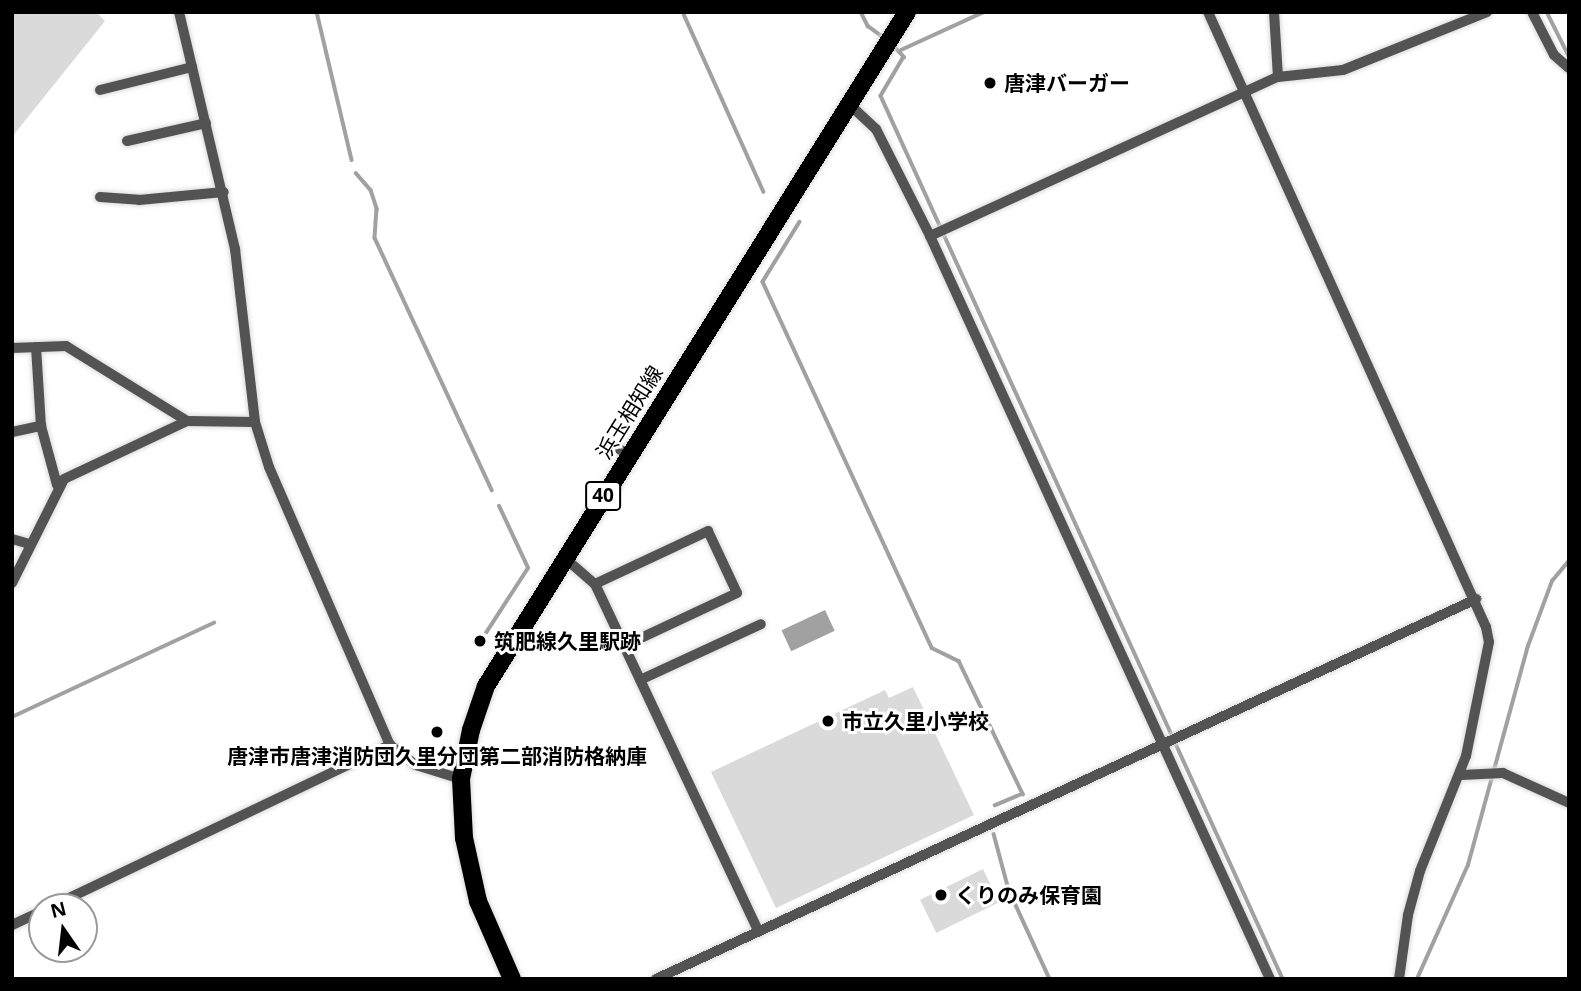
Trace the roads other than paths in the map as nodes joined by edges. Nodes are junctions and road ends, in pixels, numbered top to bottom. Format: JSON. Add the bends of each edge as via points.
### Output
{"nodes":[{"id":1,"x":179,"y":12,"type":"edge"},
{"id":2,"x":907,"y":12,"type":"edge"},
{"id":3,"x":1208,"y":12,"type":"edge"},
{"id":4,"x":1274,"y":12,"type":"edge"},
{"id":5,"x":1487,"y":12,"type":"edge"},
{"id":6,"x":1532,"y":12,"type":"edge"},
{"id":7,"x":192,"y":66,"type":"junction"},
{"id":8,"x":1569,"y":68,"type":"edge"},
{"id":9,"x":1278,"y":77,"type":"junction"},
{"id":10,"x":100,"y":90,"type":"dead end"},
{"id":11,"x":1247,"y":94,"type":"junction"},
{"id":12,"x":849,"y":104,"type":"junction"},
{"id":13,"x":206,"y":123,"type":"junction"},
{"id":14,"x":127,"y":141,"type":"dead end"},
{"id":15,"x":224,"y":192,"type":"junction"},
{"id":16,"x":100,"y":197,"type":"dead end"},
{"id":17,"x":932,"y":235,"type":"junction"},
{"id":18,"x":36,"y":347,"type":"junction"},
{"id":19,"x":12,"y":348,"type":"edge"},
{"id":20,"x":187,"y":421,"type":"junction"},
{"id":21,"x":255,"y":422,"type":"junction"},
{"id":22,"x":41,"y":426,"type":"junction"},
{"id":23,"x":12,"y":432,"type":"edge"},
{"id":24,"x":609,"y":442,"type":"dead end"},
{"id":25,"x":628,"y":455,"type":"junction"},
{"id":26,"x":57,"y":485,"type":"junction"},
{"id":27,"x":12,"y":539,"type":"edge"},
{"id":28,"x":30,"y":544,"type":"junction"},
{"id":29,"x":566,"y":559,"type":"junction"},
{"id":30,"x":12,"y":583,"type":"edge"},
{"id":31,"x":594,"y":584,"type":"junction"},
{"id":32,"x":1476,"y":599,"type":"junction"},
{"id":33,"x":761,"y":624,"type":"dead end"},
{"id":34,"x":624,"y":646,"type":"junction"},
{"id":35,"x":640,"y":680,"type":"junction"},
{"id":36,"x":1168,"y":738,"type":"junction"},
{"id":37,"x":390,"y":745,"type":"junction"},
{"id":38,"x":1461,"y":775,"type":"junction"},
{"id":39,"x":461,"y":779,"type":"junction"},
{"id":40,"x":1569,"y":803,"type":"edge"},
{"id":41,"x":79,"y":893,"type":"edge"},
{"id":42,"x":758,"y":930,"type":"junction"},
{"id":43,"x":512,"y":979,"type":"edge"},
{"id":44,"x":656,"y":979,"type":"edge"},
{"id":45,"x":1270,"y":979,"type":"edge"},
{"id":46,"x":1399,"y":979,"type":"edge"}],
"edges":[{"from":1,"to":7,"type":"street"},
{"from":2,"to":12,"type":"main road","name":"浜玉相知線","number":"40"},
{"from":3,"to":11,"type":"street"},
{"from":4,"to":9,"type":"street"},
{"from":5,"to":9,"type":"street","via":[[1343,70]]},
{"from":6,"to":8,"type":"street","via":[[1554,55]]},
{"from":7,"to":10,"type":"street"},
{"from":7,"to":13,"type":"street"},
{"from":9,"to":11,"type":"street"},
{"from":11,"to":17,"type":"street"},
{"from":11,"to":32,"type":"street"},
{"from":12,"to":17,"type":"street","via":[[876,129]]},
{"from":12,"to":25,"type":"main road","name":"浜玉相知線","number":"40"},
{"from":13,"to":14,"type":"street"},
{"from":13,"to":15,"type":"street"},
{"from":15,"to":16,"type":"street","via":[[139,200]]},
{"from":15,"to":21,"type":"street"},
{"from":17,"to":36,"type":"street"},
{"from":18,"to":19,"type":"street"},
{"from":18,"to":20,"type":"street","via":[[65,346]]},
{"from":18,"to":22,"type":"street"},
{"from":20,"to":21,"type":"street"},
{"from":20,"to":26,"type":"street"},
{"from":21,"to":37,"type":"street","via":[[269,467]]},
{"from":22,"to":23,"type":"street"},
{"from":22,"to":26,"type":"street"},
{"from":24,"to":25,"type":"street"},
{"from":25,"to":29,"type":"main road","name":"浜玉相知線","number":"40"},
{"from":26,"to":28,"type":"street"},
{"from":27,"to":28,"type":"street"},
{"from":28,"to":30,"type":"street"},
{"from":29,"to":31,"type":"street"},
{"from":29,"to":39,"type":"main road","name":"浜玉相知線","number":"40","via":[[486,686]]},
{"from":31,"to":34,"type":"street"},
{"from":31,"to":34,"type":"street","via":[[708,531],[714,543],[737,593]]},
{"from":32,"to":36,"type":"street"},
{"from":32,"to":38,"type":"street","via":[[1489,642]]},
{"from":33,"to":35,"type":"street"},
{"from":34,"to":35,"type":"street"},
{"from":35,"to":42,"type":"street"},
{"from":36,"to":42,"type":"street"},
{"from":36,"to":45,"type":"street"},
{"from":37,"to":39,"type":"street","via":[[416,765]]},
{"from":37,"to":41,"type":"street"},
{"from":38,"to":40,"type":"street","via":[[1503,773]]},
{"from":38,"to":46,"type":"street","via":[[1420,871]]},
{"from":39,"to":43,"type":"main road","name":"浜玉相知線","number":"40","via":[[471,875]]},
{"from":42,"to":44,"type":"street"}]}
